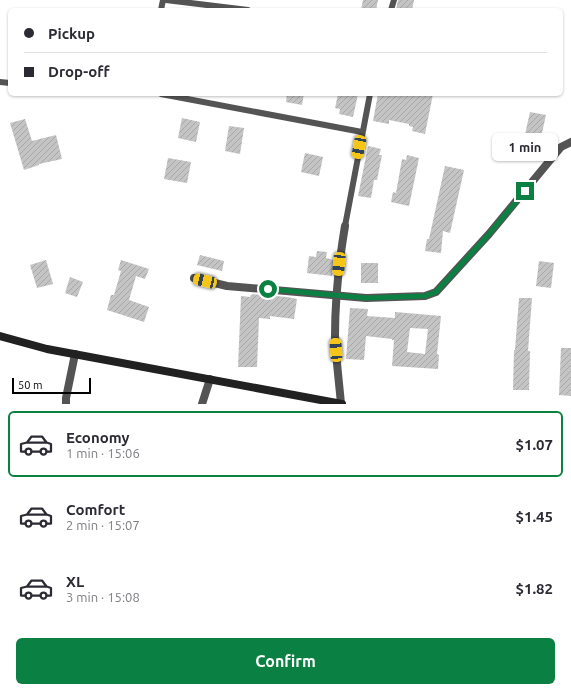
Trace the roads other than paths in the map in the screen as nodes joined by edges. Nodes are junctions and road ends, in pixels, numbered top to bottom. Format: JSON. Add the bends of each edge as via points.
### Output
{"nodes":[{"id":1,"x":165,"y":0,"type":"edge"},
{"id":2,"x":231,"y":8,"type":"edge"},
{"id":3,"x":172,"y":96,"type":"edge"},
{"id":4,"x":370,"y":96,"type":"edge"},
{"id":5,"x":362,"y":132,"type":"junction"},
{"id":6,"x":571,"y":142,"type":"edge"},
{"id":7,"x":345,"y":226,"type":"joint"},
{"id":8,"x":194,"y":278,"type":"dead end"},
{"id":9,"x":336,"y":295,"type":"junction"},
{"id":10,"x":0,"y":336,"type":"edge"},
{"id":11,"x":75,"y":354,"type":"junction"},
{"id":12,"x":210,"y":379,"type":"junction"},
{"id":13,"x":66,"y":404,"type":"edge"},
{"id":14,"x":202,"y":404,"type":"edge"},
{"id":15,"x":342,"y":404,"type":"edge"}],
"edges":[{"from":1,"to":2,"type":"lane"},
{"from":3,"to":5,"type":"lane"},
{"from":4,"to":5,"type":"lane"},
{"from":5,"to":7,"type":"lane"},
{"from":6,"to":9,"type":"street","via":[[561,147],[489,234],[436,292],[425,296],[366,298]]},
{"from":7,"to":9,"type":"street"},
{"from":8,"to":9,"type":"street","via":[[227,286]]},
{"from":9,"to":15,"type":"street","via":[[335,337]]},
{"from":10,"to":11,"type":"street"},
{"from":11,"to":12,"type":"street"},
{"from":11,"to":13,"type":"street"},
{"from":12,"to":14,"type":"street"},
{"from":12,"to":15,"type":"street"}]}
